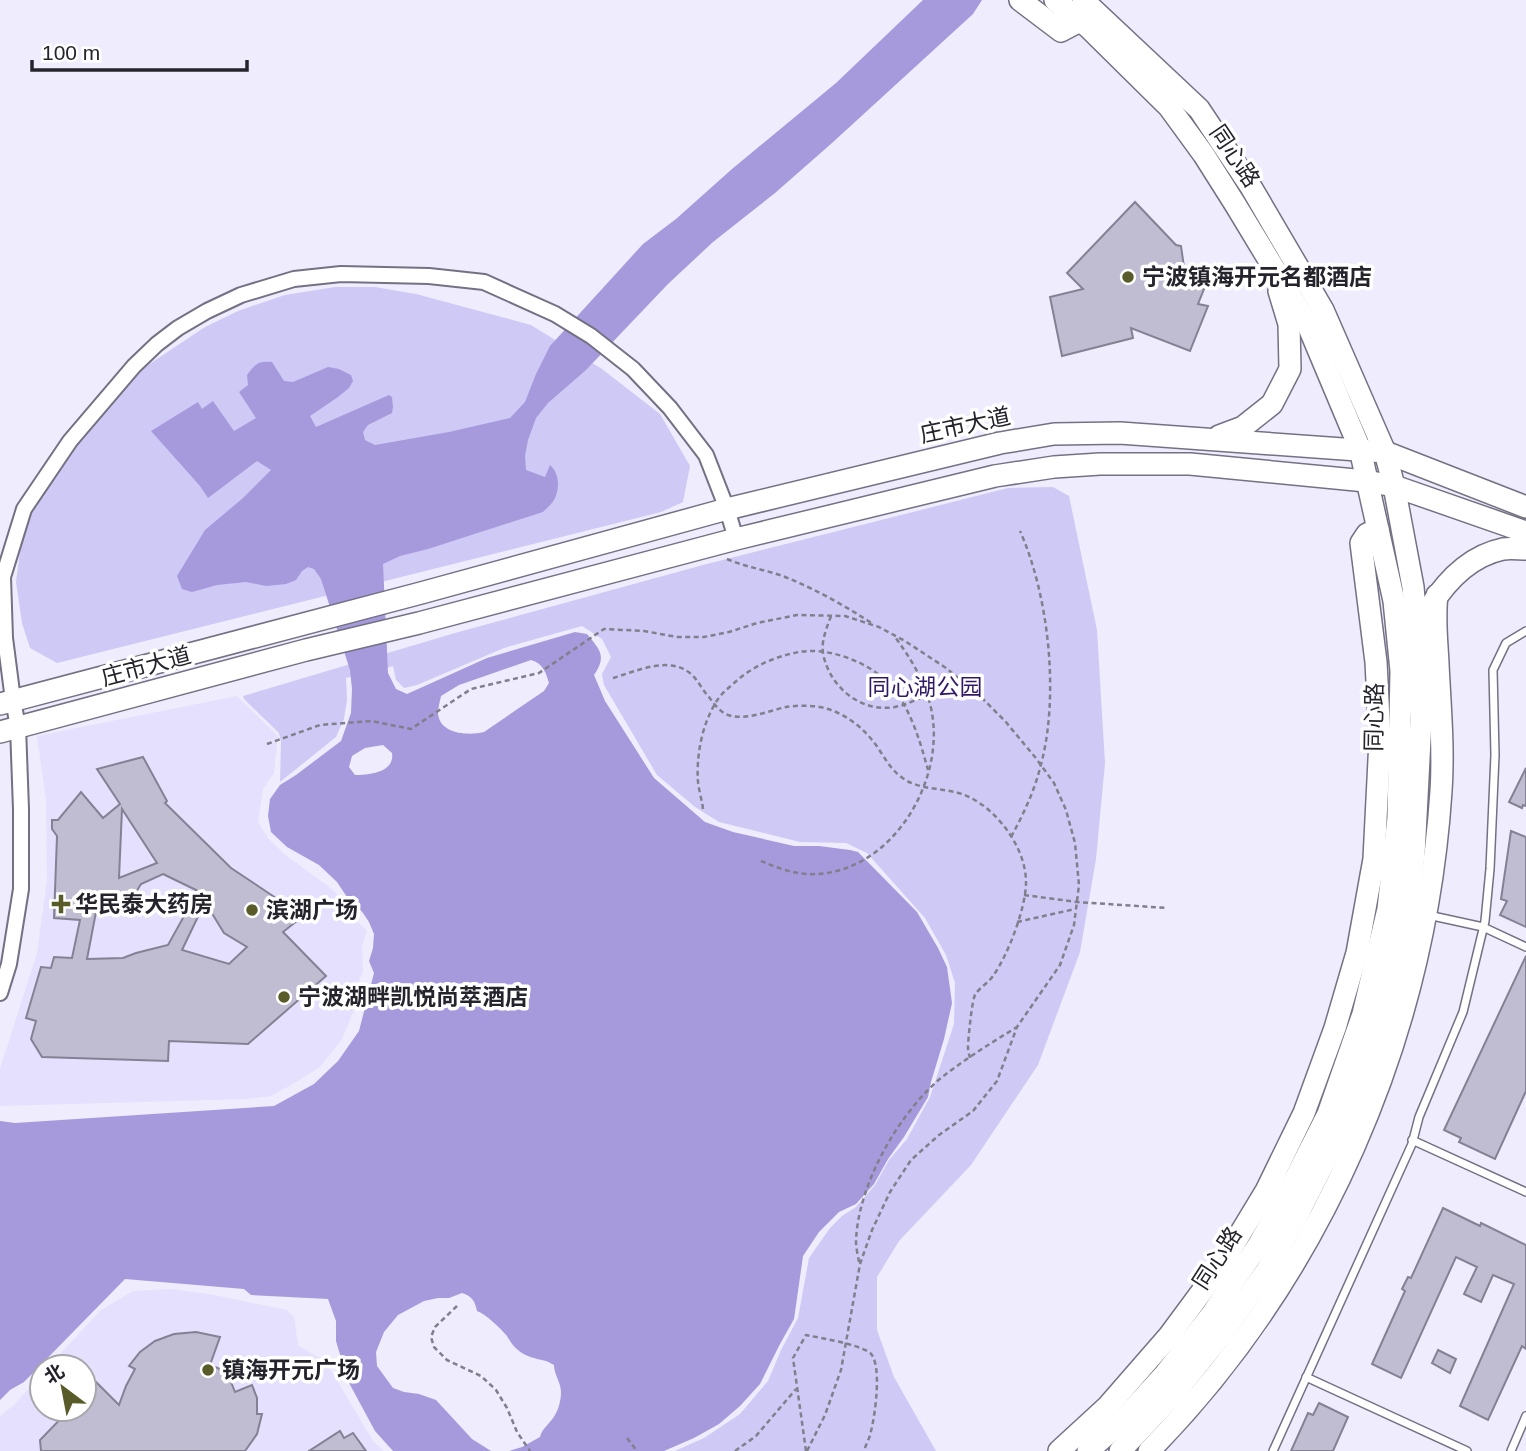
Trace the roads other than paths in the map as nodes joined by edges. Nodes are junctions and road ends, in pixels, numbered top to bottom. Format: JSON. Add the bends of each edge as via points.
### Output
{"nodes":[{"id":1,"x":1020,"y":0,"type":"edge"},
{"id":2,"x":1055,"y":0,"type":"edge"},
{"id":3,"x":1092,"y":12,"type":"edge"},
{"id":4,"x":1270,"y":259,"type":"junction"},
{"id":5,"x":1210,"y":439,"type":"junction"},
{"id":6,"x":1360,"y":449,"type":"junction"},
{"id":7,"x":1385,"y":452,"type":"junction"},
{"id":8,"x":1366,"y":481,"type":"junction"},
{"id":9,"x":1394,"y":486,"type":"junction"},
{"id":10,"x":1526,"y":507,"type":"edge"},
{"id":11,"x":727,"y":509,"type":"junction"},
{"id":12,"x":1378,"y":528,"type":"junction"},
{"id":13,"x":1526,"y":532,"type":"edge"},
{"id":14,"x":736,"y":539,"type":"junction"},
{"id":15,"x":1526,"y":549,"type":"edge"},
{"id":16,"x":1437,"y":595,"type":"junction"},
{"id":17,"x":1526,"y":631,"type":"edge"},
{"id":18,"x":1419,"y":646,"type":"junction"},
{"id":19,"x":6,"y":702,"type":"edge"},
{"id":20,"x":9,"y":730,"type":"edge"},
{"id":21,"x":1417,"y":912,"type":"junction"},
{"id":22,"x":1483,"y":927,"type":"junction"},
{"id":23,"x":1526,"y":947,"type":"edge"},
{"id":24,"x":0,"y":993,"type":"edge"},
{"id":25,"x":1412,"y":1140,"type":"junction"},
{"id":26,"x":1526,"y":1192,"type":"edge"},
{"id":27,"x":1306,"y":1377,"type":"junction"},
{"id":28,"x":1526,"y":1416,"type":"edge"},
{"id":29,"x":1059,"y":1451,"type":"edge"},
{"id":30,"x":1088,"y":1451,"type":"edge"},
{"id":31,"x":1119,"y":1451,"type":"edge"},
{"id":32,"x":1149,"y":1451,"type":"edge"},
{"id":33,"x":1273,"y":1451,"type":"edge"},
{"id":34,"x":1467,"y":1451,"type":"edge"},
{"id":35,"x":1511,"y":1451,"type":"edge"}],
"edges":[{"from":1,"to":3,"type":"street","via":[[1061,31]]},
{"from":2,"to":3,"type":"street","name":"同心路"},
{"from":3,"to":4,"type":"street","name":"同心路","via":[[1204,155]]},
{"from":3,"to":7,"type":"street","name":"同心路","via":[[1199,109],[1251,187],[1323,310]]},
{"from":4,"to":5,"type":"street","via":[[1289,324],[1290,369],[1272,404],[1243,427]]},
{"from":4,"to":6,"type":"street","name":"同心路","via":[[1307,323]]},
{"from":5,"to":6,"type":"street","name":"庄市大道"},
{"from":5,"to":11,"type":"street","name":"庄市大道","via":[[1120,433],[1041,436]]},
{"from":6,"to":7,"type":"street","name":"庄市大道"},
{"from":6,"to":8,"type":"street","name":"同心路"},
{"from":7,"to":9,"type":"street","name":"同心路"},
{"from":7,"to":10,"type":"street","name":"庄市大道"},
{"from":8,"to":9,"type":"street"},
{"from":8,"to":12,"type":"street","name":"同心路"},
{"from":8,"to":14,"type":"street","via":[[1190,464],[1054,467],[995,476]]},
{"from":9,"to":13,"type":"street"},
{"from":9,"to":18,"type":"street","name":"同心路"},
{"from":11,"to":14,"type":"street"},
{"from":11,"to":19,"type":"street","name":"庄市大道"},
{"from":11,"to":19,"type":"street","via":[[706,456],[670,408],[633,369],[555,314],[484,282],[341,274],[294,279],[241,295],[157,344],[96,410],[24,509],[3,577]]},
{"from":12,"to":29,"type":"street","via":[[1361,542],[1380,740],[1374,859],[1357,953],[1335,1028],[1304,1113],[1266,1191],[1220,1268],[1135,1376]]},
{"from":12,"to":30,"type":"street","name":"同心路","via":[[1394,601],[1401,671],[1398,818],[1388,909],[1363,1014],[1328,1114],[1259,1244],[1165,1374]]},
{"from":14,"to":20,"type":"street","name":"庄市大道"},
{"from":15,"to":16,"type":"street","via":[[1503,549],[1474,560]]},
{"from":16,"to":18,"type":"street","via":[[1426,614]]},
{"from":16,"to":21,"type":"street","via":[[1441,790]]},
{"from":17,"to":22,"type":"lane","via":[[1506,643],[1493,670],[1494,767]]},
{"from":18,"to":21,"type":"street","name":"同心路"},
{"from":19,"to":20,"type":"street"},
{"from":20,"to":24,"type":"street","via":[[21,808],[21,889]]},
{"from":21,"to":22,"type":"lane"},
{"from":21,"to":31,"type":"street","name":"同心路","via":[[1339,1133],[1295,1220],[1223,1333],[1175,1393]]},
{"from":21,"to":32,"type":"street","via":[[1407,996],[1390,1058],[1362,1131],[1313,1233],[1245,1339]]},
{"from":22,"to":23,"type":"lane"},
{"from":22,"to":25,"type":"lane","via":[[1463,1012]]},
{"from":25,"to":26,"type":"lane"},
{"from":25,"to":27,"type":"lane"},
{"from":27,"to":33,"type":"lane"},
{"from":27,"to":34,"type":"lane"},
{"from":28,"to":35,"type":"lane"}]}
